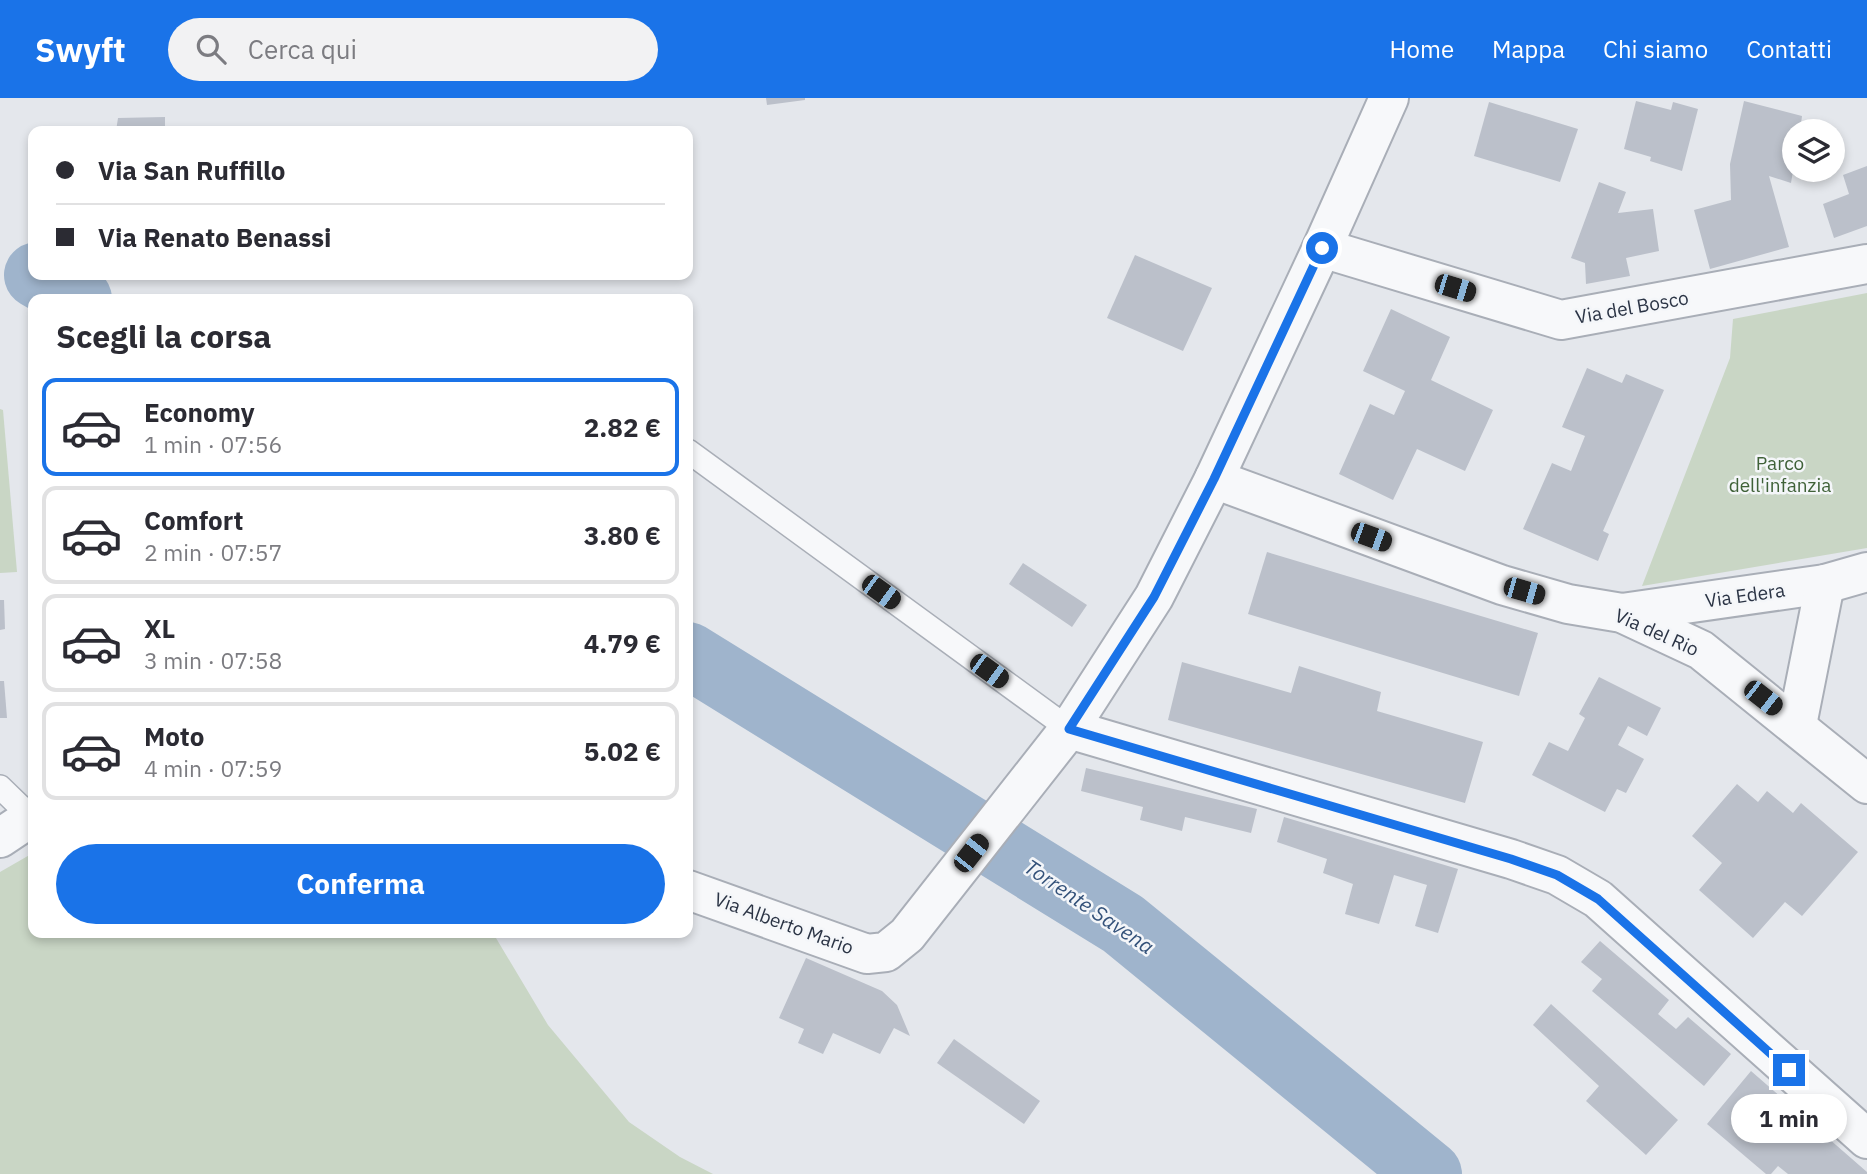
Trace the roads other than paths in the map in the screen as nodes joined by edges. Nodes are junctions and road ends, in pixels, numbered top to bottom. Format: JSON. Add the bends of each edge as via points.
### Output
{"nodes":[{"id":1,"x":1389,"y":98,"type":"edge"},
{"id":2,"x":1322,"y":248,"type":"junction"},
{"id":3,"x":1867,"y":264,"type":"edge"},
{"id":4,"x":693,"y":455,"type":"edge"},
{"id":5,"x":1214,"y":479,"type":"junction"},
{"id":6,"x":1867,"y":572,"type":"edge"},
{"id":7,"x":1825,"y":584,"type":"junction"},
{"id":8,"x":1622,"y":613,"type":"junction"},
{"id":9,"x":1797,"y":725,"type":"junction"},
{"id":10,"x":1069,"y":729,"type":"junction"},
{"id":11,"x":1867,"y":784,"type":"edge"},
{"id":12,"x":0,"y":788,"type":"edge"},
{"id":13,"x":28,"y":812,"type":"edge"},
{"id":14,"x":28,"y":819,"type":"edge"},
{"id":15,"x":0,"y":838,"type":"edge"},
{"id":16,"x":693,"y":892,"type":"edge"},
{"id":17,"x":1867,"y":1139,"type":"edge"}],
"edges":[{"from":1,"to":2,"type":"street","name":"Via Alberto Mario"},
{"from":2,"to":3,"type":"street","name":"Via del Bosco","via":[[1561,320]]},
{"from":2,"to":5,"type":"street","name":"Via Alberto Mario"},
{"from":4,"to":10,"type":"lane"},
{"from":5,"to":8,"type":"street","name":"Via del Rio","via":[[1502,585],[1568,604]]},
{"from":5,"to":10,"type":"street","name":"Via Alberto Mario","via":[[1154,597]]},
{"from":6,"to":7,"type":"street","name":"Via Edera"},
{"from":7,"to":8,"type":"street","name":"Via Edera"},
{"from":7,"to":9,"type":"street"},
{"from":8,"to":9,"type":"street","name":"Via del Rio","via":[[1701,650]]},
{"from":9,"to":11,"type":"street","name":"Via del Rio"},
{"from":10,"to":16,"type":"street","name":"Via Alberto Mario","via":[[906,935],[886,951],[867,954]]},
{"from":10,"to":17,"type":"street","via":[[1557,875],[1598,899]]},
{"from":12,"to":13,"type":"lane"},
{"from":14,"to":15,"type":"street"}]}
